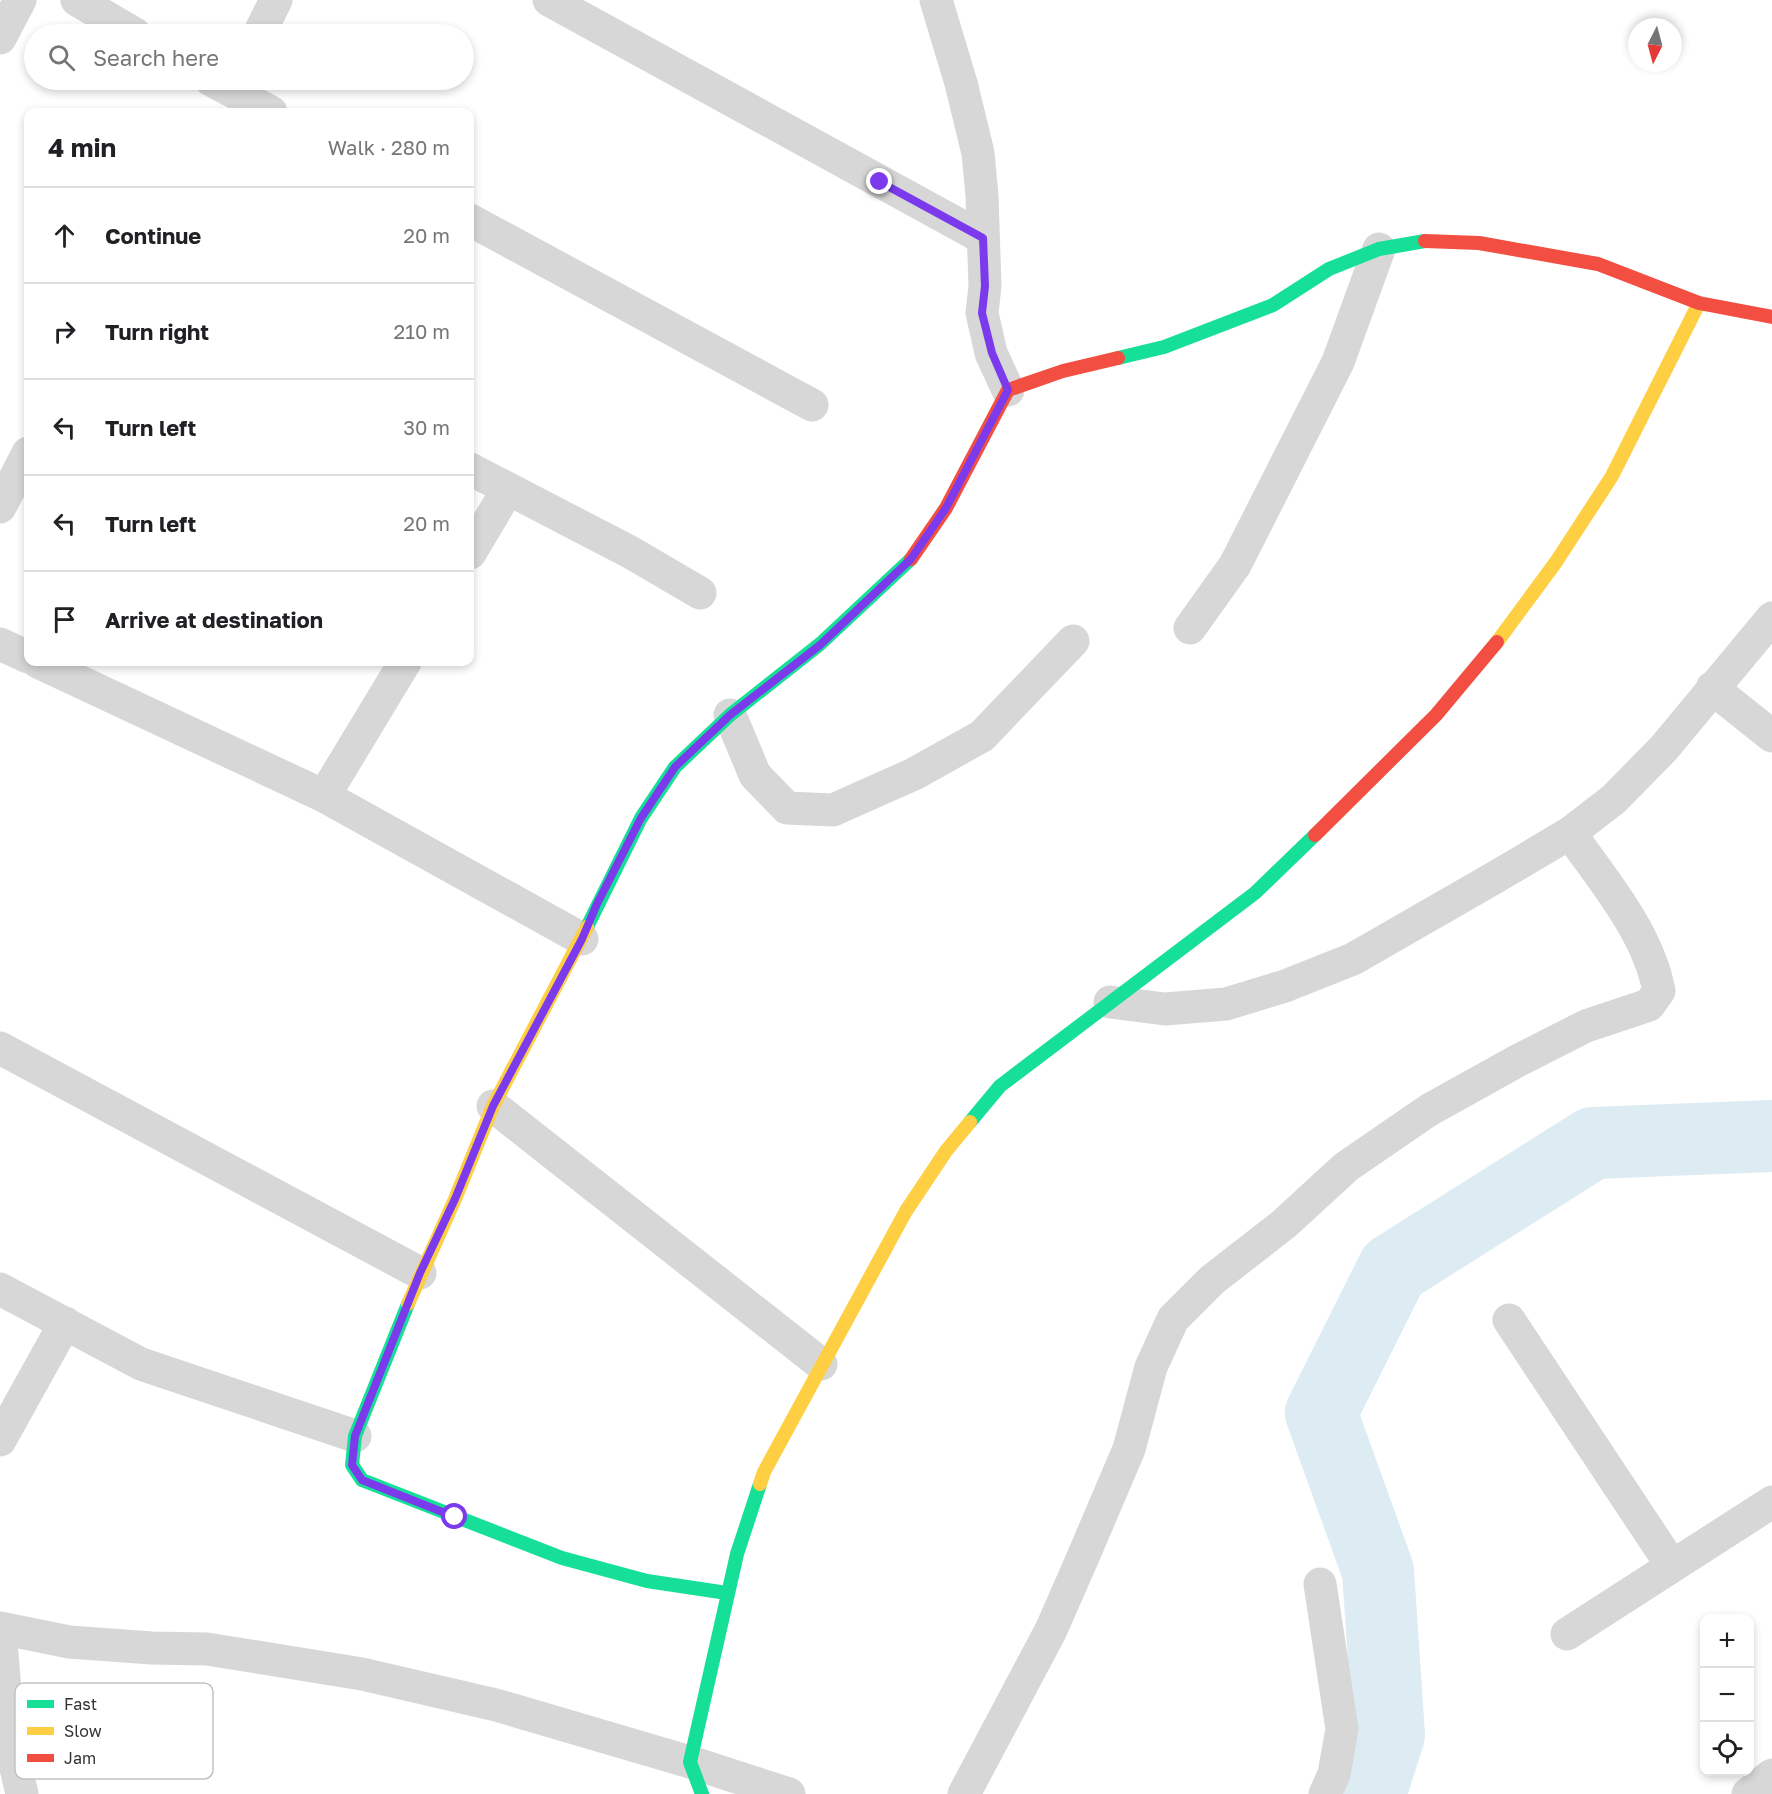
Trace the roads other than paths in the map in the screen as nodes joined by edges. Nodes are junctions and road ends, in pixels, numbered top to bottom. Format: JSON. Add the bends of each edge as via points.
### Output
{"nodes":[{"id":1,"x":20,"y":0,"type":"edge"},
{"id":2,"x":77,"y":0,"type":"edge"},
{"id":3,"x":276,"y":0,"type":"edge"},
{"id":4,"x":549,"y":0,"type":"edge"},
{"id":5,"x":936,"y":0,"type":"edge"},
{"id":6,"x":118,"y":24,"type":"edge"},
{"id":7,"x":264,"y":24,"type":"edge"},
{"id":8,"x":0,"y":38,"type":"edge"},
{"id":9,"x":224,"y":91,"type":"edge"},
{"id":10,"x":262,"y":108,"type":"edge"},
{"id":11,"x":474,"y":222,"type":"edge"},
{"id":12,"x":983,"y":238,"type":"junction"},
{"id":13,"x":1379,"y":249,"type":"junction"},
{"id":14,"x":1699,"y":303,"type":"junction"},
{"id":15,"x":1772,"y":317,"type":"edge"},
{"id":16,"x":1008,"y":390,"type":"junction"},
{"id":17,"x":812,"y":405,"type":"dead end"},
{"id":18,"x":24,"y":459,"type":"edge"},
{"id":19,"x":474,"y":471,"type":"edge"},
{"id":20,"x":508,"y":489,"type":"junction"},
{"id":21,"x":3,"y":492,"type":"edge"},
{"id":22,"x":474,"y":546,"type":"edge"},
{"id":23,"x":700,"y":593,"type":"dead end"},
{"id":24,"x":1772,"y":618,"type":"edge"},
{"id":25,"x":1190,"y":628,"type":"dead end"},
{"id":26,"x":1073,"y":641,"type":"dead end"},
{"id":27,"x":0,"y":644,"type":"edge"},
{"id":28,"x":24,"y":655,"type":"edge"},
{"id":29,"x":47,"y":666,"type":"edge"},
{"id":30,"x":403,"y":666,"type":"edge"},
{"id":31,"x":1712,"y":688,"type":"junction"},
{"id":32,"x":730,"y":715,"type":"junction"},
{"id":33,"x":1772,"y":736,"type":"edge"},
{"id":34,"x":324,"y":796,"type":"junction"},
{"id":35,"x":1570,"y":834,"type":"junction"},
{"id":36,"x":582,"y":939,"type":"junction"},
{"id":37,"x":1110,"y":1002,"type":"junction"},
{"id":38,"x":0,"y":1048,"type":"edge"},
{"id":39,"x":493,"y":1106,"type":"junction"},
{"id":40,"x":420,"y":1273,"type":"junction"},
{"id":41,"x":0,"y":1289,"type":"edge"},
{"id":42,"x":1509,"y":1320,"type":"dead end"},
{"id":43,"x":65,"y":1323,"type":"junction"},
{"id":44,"x":821,"y":1364,"type":"junction"},
{"id":45,"x":355,"y":1436,"type":"junction"},
{"id":46,"x":0,"y":1440,"type":"edge"},
{"id":47,"x":1772,"y":1502,"type":"edge"},
{"id":48,"x":1672,"y":1566,"type":"junction"},
{"id":49,"x":1320,"y":1584,"type":"dead end"},
{"id":50,"x":727,"y":1593,"type":"junction"},
{"id":51,"x":0,"y":1630,"type":"edge"},
{"id":52,"x":1567,"y":1634,"type":"dead end"},
{"id":53,"x":690,"y":1762,"type":"junction"},
{"id":54,"x":15,"y":1764,"type":"edge"},
{"id":55,"x":1772,"y":1775,"type":"edge"},
{"id":56,"x":19,"y":1779,"type":"edge"},
{"id":57,"x":22,"y":1794,"type":"edge"},
{"id":58,"x":702,"y":1794,"type":"edge"},
{"id":59,"x":789,"y":1794,"type":"edge"},
{"id":60,"x":964,"y":1794,"type":"edge"},
{"id":61,"x":1325,"y":1794,"type":"edge"},
{"id":62,"x":1748,"y":1794,"type":"edge"}],
"edges":[{"from":1,"to":8,"type":"street"},
{"from":2,"to":6,"type":"street"},
{"from":3,"to":7,"type":"street"},
{"from":4,"to":12,"type":"street"},
{"from":5,"to":12,"type":"street","via":[[978,153]]},
{"from":9,"to":10,"type":"street"},
{"from":11,"to":17,"type":"street"},
{"from":12,"to":16,"type":"street","via":[[982,313],[992,353]]},
{"from":13,"to":14,"type":"street","via":[[1422,241],[1527,250],[1598,264]]},
{"from":13,"to":16,"type":"street","via":[[1329,269],[1273,305],[1217,328],[1164,347]]},
{"from":13,"to":25,"type":"street","via":[[1338,362],[1235,565]]},
{"from":14,"to":15,"type":"street"},
{"from":14,"to":37,"type":"street","via":[[1612,476],[1488,655],[1436,715],[1255,893]]},
{"from":16,"to":32,"type":"street","via":[[946,508],[911,559],[820,645]]},
{"from":18,"to":21,"type":"street"},
{"from":19,"to":20,"type":"street"},
{"from":20,"to":22,"type":"street"},
{"from":20,"to":23,"type":"street"},
{"from":24,"to":31,"type":"street"},
{"from":26,"to":32,"type":"street","via":[[982,736],[914,774],[833,810],[787,808],[755,775]]},
{"from":27,"to":28,"type":"street"},
{"from":29,"to":34,"type":"street"},
{"from":30,"to":34,"type":"street"},
{"from":31,"to":33,"type":"street"},
{"from":31,"to":35,"type":"street","via":[[1664,748],[1614,799]]},
{"from":32,"to":36,"type":"street","via":[[675,767],[641,818]]},
{"from":34,"to":36,"type":"street"},
{"from":35,"to":37,"type":"street","via":[[1353,959],[1285,986],[1226,1004],[1165,1009]]},
{"from":35,"to":60,"type":"street","via":[[1630,920],[1655,970],[1659,992],[1649,1005],[1586,1026],[1429,1110],[1346,1167],[1284,1224],[1212,1280],[1173,1319],[1151,1367],[1129,1449],[1051,1630]]},
{"from":36,"to":39,"type":"street"},
{"from":37,"to":44,"type":"street","via":[[1000,1086],[946,1151],[906,1211]]},
{"from":38,"to":40,"type":"street"},
{"from":39,"to":40,"type":"street"},
{"from":39,"to":44,"type":"street"},
{"from":40,"to":45,"type":"street"},
{"from":41,"to":43,"type":"street"},
{"from":42,"to":48,"type":"street"},
{"from":43,"to":45,"type":"street","via":[[141,1364]]},
{"from":43,"to":46,"type":"street"},
{"from":44,"to":50,"type":"street","via":[[764,1472]]},
{"from":45,"to":50,"type":"street","via":[[352,1465],[362,1480],[562,1558],[647,1581]]},
{"from":47,"to":48,"type":"street"},
{"from":48,"to":52,"type":"street"},
{"from":49,"to":61,"type":"street","via":[[1342,1729],[1334,1774]]},
{"from":50,"to":53,"type":"street"},
{"from":51,"to":53,"type":"street","via":[[69,1642],[207,1649],[362,1674],[496,1705]]},
{"from":51,"to":54,"type":"street","via":[[9,1738]]},
{"from":53,"to":58,"type":"street"},
{"from":53,"to":59,"type":"street"},
{"from":55,"to":62,"type":"street"},
{"from":56,"to":57,"type":"street"}]}
